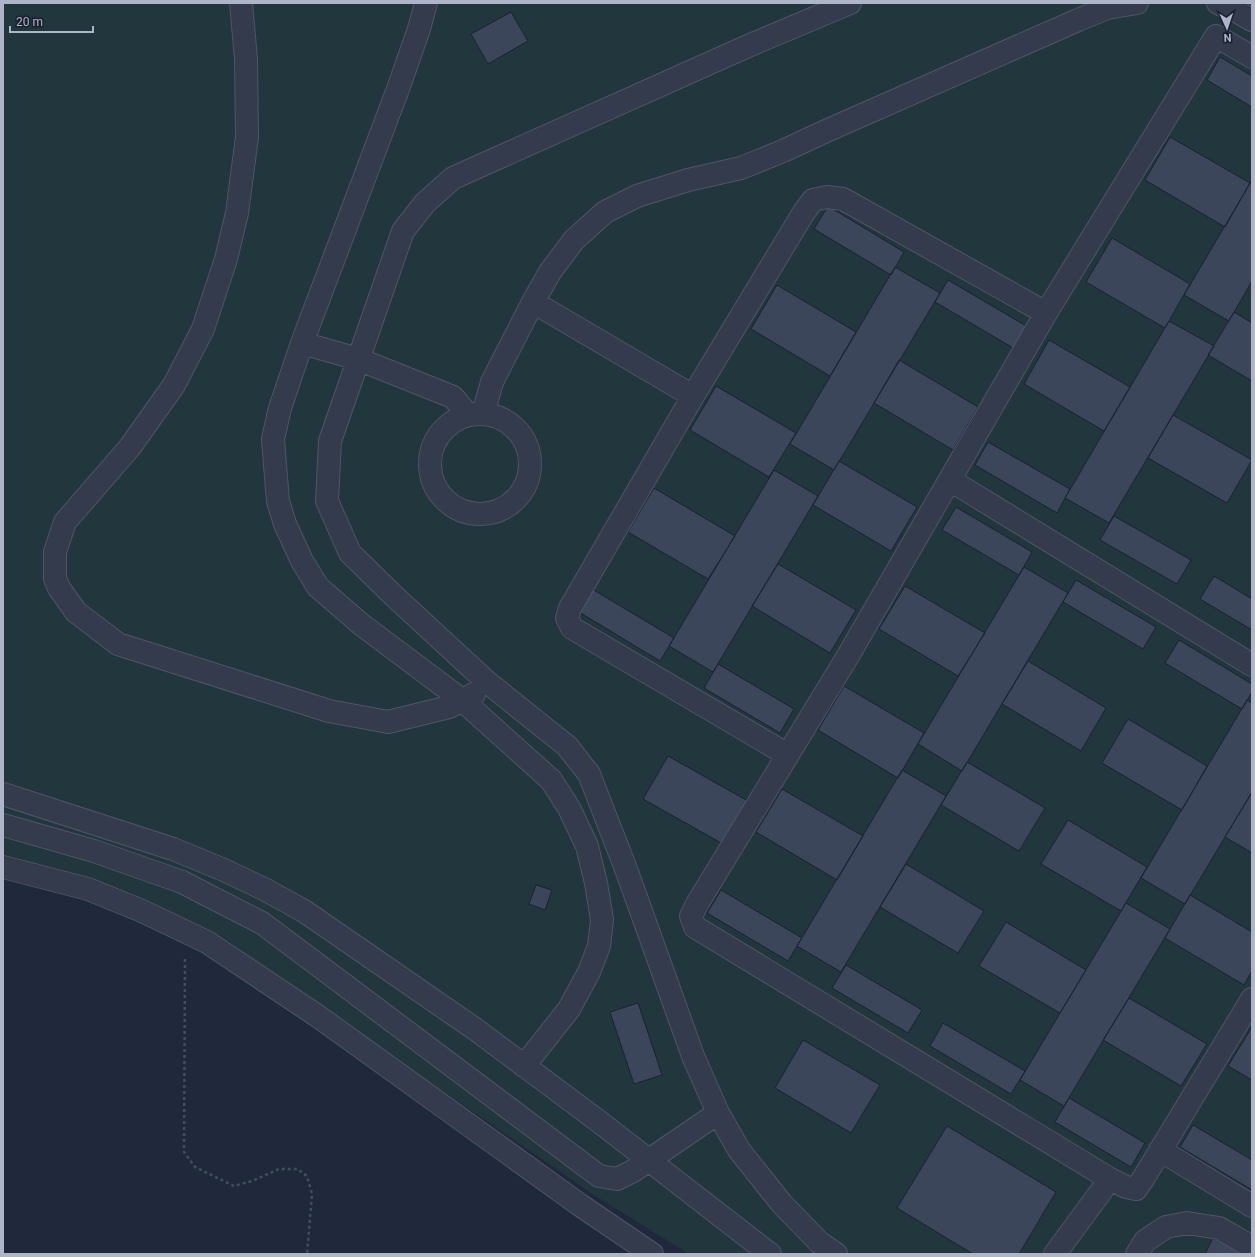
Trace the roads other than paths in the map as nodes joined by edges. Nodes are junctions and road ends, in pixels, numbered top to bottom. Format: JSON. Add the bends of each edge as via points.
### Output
{"nodes":[{"id":1,"x":241,"y":3,"type":"edge"},
{"id":2,"x":426,"y":3,"type":"edge"},
{"id":3,"x":850,"y":3,"type":"edge"},
{"id":4,"x":1137,"y":3,"type":"edge"},
{"id":5,"x":1218,"y":3,"type":"edge"},
{"id":6,"x":1252,"y":20,"type":"edge"},
{"id":7,"x":1252,"y":57,"type":"edge"},
{"id":8,"x":533,"y":302,"type":"junction"},
{"id":9,"x":1046,"y":313,"type":"junction"},
{"id":10,"x":302,"y":343,"type":"junction"},
{"id":11,"x":358,"y":359,"type":"junction"},
{"id":12,"x":693,"y":396,"type":"junction"},
{"id":13,"x":476,"y":415,"type":"junction"},
{"id":14,"x":950,"y":480,"type":"junction"},
{"id":15,"x":1252,"y":665,"type":"edge"},
{"id":16,"x":492,"y":685,"type":"junction"},
{"id":17,"x":462,"y":700,"type":"junction"},
{"id":18,"x":788,"y":755,"type":"junction"},
{"id":19,"x":3,"y":794,"type":"edge"},
{"id":20,"x":3,"y":825,"type":"edge"},
{"id":21,"x":3,"y":867,"type":"edge"},
{"id":22,"x":1252,"y":999,"type":"edge"},
{"id":23,"x":524,"y":1066,"type":"junction"},
{"id":24,"x":718,"y":1114,"type":"junction"},
{"id":25,"x":1160,"y":1150,"type":"junction"},
{"id":26,"x":648,"y":1160,"type":"junction"},
{"id":27,"x":1110,"y":1179,"type":"junction"},
{"id":28,"x":1252,"y":1206,"type":"edge"},
{"id":29,"x":1252,"y":1247,"type":"edge"},
{"id":30,"x":652,"y":1254,"type":"edge"},
{"id":31,"x":770,"y":1254,"type":"edge"},
{"id":32,"x":836,"y":1254,"type":"edge"},
{"id":33,"x":1055,"y":1254,"type":"edge"},
{"id":34,"x":1137,"y":1254,"type":"edge"}],
"edges":[{"from":1,"to":17,"type":"street","via":[[246,59],[247,137],[237,213],[226,259],[203,329],[174,385],[130,447],[65,522],[55,552],[55,579],[76,612],[118,644],[329,711],[388,722],[449,707]]},
{"from":2,"to":10,"type":"street","via":[[398,89]]},
{"from":3,"to":11,"type":"street","via":[[453,178],[425,203],[403,231]]},
{"from":4,"to":8,"type":"street","via":[[1107,8],[1078,20],[741,168],[688,180],[637,196],[605,212],[574,240],[550,272]]},
{"from":5,"to":6,"type":"street"},
{"from":7,"to":9,"type":"street","via":[[1216,36]]},
{"from":8,"to":12,"type":"street"},
{"from":8,"to":13,"type":"street"},
{"from":9,"to":12,"type":"street","via":[[843,199],[827,197],[813,200]]},
{"from":9,"to":14,"type":"street"},
{"from":10,"to":11,"type":"street"},
{"from":10,"to":17,"type":"street","via":[[280,408],[273,439],[278,501],[285,524],[302,561],[318,587],[362,625]]},
{"from":11,"to":13,"type":"street","via":[[453,397]]},
{"from":11,"to":16,"type":"street","via":[[330,441],[327,501],[350,553]]},
{"from":12,"to":18,"type":"street","via":[[570,608],[567,618],[572,628]]},
{"from":13,"to":13,"type":"street","via":[[455,420],[444,429],[430,454],[429,469],[433,483],[450,505],[463,512],[491,514],[505,509],[517,500],[530,474],[531,460],[528,446],[510,424],[497,416]]},
{"from":14,"to":15,"type":"street"},
{"from":14,"to":18,"type":"street"},
{"from":16,"to":17,"type":"street"},
{"from":16,"to":24,"type":"street","via":[[567,746],[589,774],[693,1056]]},
{"from":17,"to":23,"type":"street","via":[[551,780],[569,808],[587,846],[596,884],[602,920],[599,946],[589,972],[569,1009]]},
{"from":18,"to":27,"type":"street","via":[[697,904],[691,916],[694,927]]},
{"from":19,"to":23,"type":"street","via":[[173,849],[264,888],[304,911],[475,1029]]},
{"from":20,"to":26,"type":"street","via":[[94,851],[182,882],[262,923],[599,1176],[617,1178]]},
{"from":21,"to":30,"type":"street","via":[[88,890],[142,910],[207,942],[319,1017]]},
{"from":22,"to":25,"type":"street"},
{"from":23,"to":26,"type":"street"},
{"from":24,"to":26,"type":"street"},
{"from":24,"to":32,"type":"street","via":[[739,1150],[782,1204],[820,1243]]},
{"from":25,"to":27,"type":"street","via":[[1136,1190]]},
{"from":25,"to":28,"type":"street"},
{"from":26,"to":31,"type":"street"},
{"from":27,"to":33,"type":"street"},
{"from":29,"to":34,"type":"street","via":[[1219,1228],[1187,1223],[1166,1227],[1145,1240]]}]}
